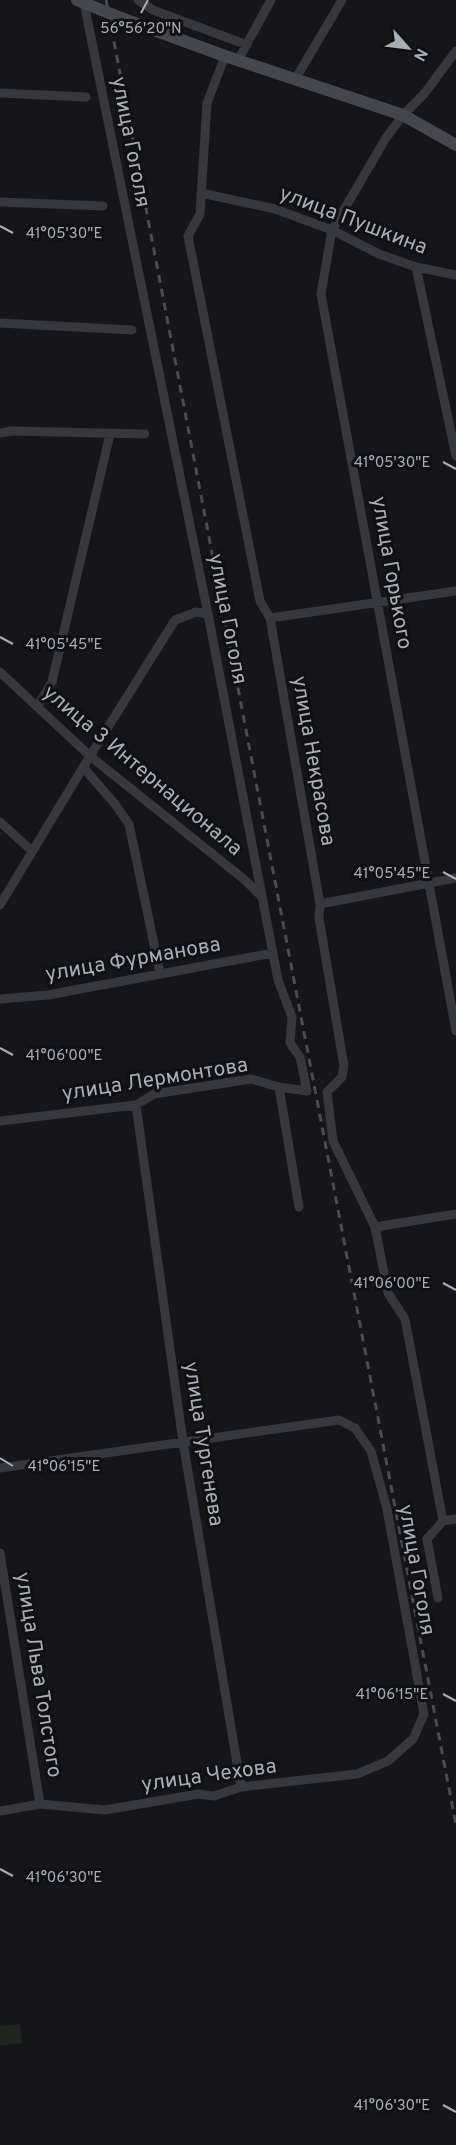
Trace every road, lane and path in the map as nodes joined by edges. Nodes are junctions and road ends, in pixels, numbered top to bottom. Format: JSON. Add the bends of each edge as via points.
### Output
{"nodes":[{"id":1,"x":138,"y":0,"type":"edge"},
{"id":2,"x":271,"y":0,"type":"edge"},
{"id":3,"x":342,"y":0,"type":"edge"},
{"id":4,"x":83,"y":3,"type":"edge"},
{"id":5,"x":247,"y":45,"type":"junction"},
{"id":6,"x":456,"y":51,"type":"edge"},
{"id":7,"x":225,"y":56,"type":"junction"},
{"id":8,"x":238,"y":60,"type":"junction"},
{"id":9,"x":296,"y":78,"type":"junction"},
{"id":10,"x":0,"y":93,"type":"edge"},
{"id":11,"x":86,"y":97,"type":"dead end"},
{"id":12,"x":403,"y":115,"type":"junction"},
{"id":13,"x":456,"y":145,"type":"edge"},
{"id":14,"x":201,"y":194,"type":"junction"},
{"id":15,"x":0,"y":202,"type":"edge"},
{"id":16,"x":103,"y":206,"type":"dead end"},
{"id":17,"x":332,"y":230,"type":"junction"},
{"id":18,"x":416,"y":267,"type":"junction"},
{"id":19,"x":456,"y":275,"type":"edge"},
{"id":20,"x":0,"y":323,"type":"edge"},
{"id":21,"x":132,"y":330,"type":"dead end"},
{"id":22,"x":0,"y":433,"type":"edge"},
{"id":23,"x":110,"y":434,"type":"junction"},
{"id":24,"x":145,"y":434,"type":"dead end"},
{"id":25,"x":456,"y":456,"type":"edge"},
{"id":26,"x":456,"y":591,"type":"edge"},
{"id":27,"x":378,"y":603,"type":"junction"},
{"id":28,"x":208,"y":614,"type":"junction"},
{"id":29,"x":270,"y":618,"type":"junction"},
{"id":30,"x":0,"y":672,"type":"edge"},
{"id":31,"x":37,"y":707,"type":"junction"},
{"id":32,"x":90,"y":756,"type":"junction"},
{"id":33,"x":83,"y":766,"type":"junction"},
{"id":34,"x":0,"y":822,"type":"edge"},
{"id":35,"x":32,"y":851,"type":"junction"},
{"id":36,"x":456,"y":878,"type":"edge"},
{"id":37,"x":429,"y":882,"type":"junction"},
{"id":38,"x":262,"y":897,"type":"junction"},
{"id":39,"x":320,"y":904,"type":"junction"},
{"id":40,"x":0,"y":905,"type":"edge"},
{"id":41,"x":273,"y":953,"type":"junction"},
{"id":42,"x":160,"y":973,"type":"junction"},
{"id":43,"x":0,"y":999,"type":"edge"},
{"id":44,"x":456,"y":1031,"type":"edge"},
{"id":45,"x":279,"y":1087,"type":"junction"},
{"id":46,"x":136,"y":1105,"type":"junction"},
{"id":47,"x":0,"y":1121,"type":"edge"},
{"id":48,"x":299,"y":1207,"type":"dead end"},
{"id":49,"x":456,"y":1214,"type":"edge"},
{"id":50,"x":375,"y":1227,"type":"junction"},
{"id":51,"x":183,"y":1442,"type":"junction"},
{"id":52,"x":0,"y":1468,"type":"edge"},
{"id":53,"x":456,"y":1519,"type":"edge"},
{"id":54,"x":443,"y":1521,"type":"junction"},
{"id":55,"x":0,"y":1553,"type":"edge"},
{"id":56,"x":438,"y":1598,"type":"dead end"},
{"id":57,"x":413,"y":1739,"type":"joint"},
{"id":58,"x":241,"y":1787,"type":"junction"},
{"id":59,"x":40,"y":1804,"type":"junction"},
{"id":60,"x":0,"y":1811,"type":"edge"}],
"edges":[{"from":1,"to":5,"type":"street","via":[[153,10]]},
{"from":2,"to":5,"type":"street"},
{"from":3,"to":9,"type":"street"},
{"from":4,"to":7,"type":"street","bridge":true},
{"from":4,"to":28,"type":"street","name":"улица Гоголя"},
{"from":5,"to":8,"type":"street"},
{"from":6,"to":12,"type":"street","name":"улица Горького"},
{"from":7,"to":8,"type":"street"},
{"from":7,"to":14,"type":"street","name":"улица Некрасова","via":[[207,103]]},
{"from":8,"to":9,"type":"street"},
{"from":9,"to":12,"type":"street"},
{"from":10,"to":11,"type":"street"},
{"from":12,"to":13,"type":"street"},
{"from":12,"to":17,"type":"street","name":"улица Горького"},
{"from":14,"to":17,"type":"street","name":"улица Пушкина","via":[[276,209]]},
{"from":14,"to":29,"type":"street","name":"улица Некрасова","via":[[200,214],[188,236],[260,601]]},
{"from":15,"to":16,"type":"street"},
{"from":17,"to":18,"type":"street","name":"улица Пушкина","via":[[379,254]]},
{"from":17,"to":27,"type":"street","name":"улица Горького","via":[[321,294]]},
{"from":18,"to":19,"type":"street","name":"улица Пушкина"},
{"from":18,"to":25,"type":"street"},
{"from":20,"to":21,"type":"street"},
{"from":22,"to":23,"type":"street"},
{"from":23,"to":24,"type":"street"},
{"from":23,"to":31,"type":"street","via":[[52,682]]},
{"from":26,"to":27,"type":"street"},
{"from":27,"to":29,"type":"street"},
{"from":27,"to":37,"type":"street","name":"улица Горького"},
{"from":28,"to":32,"type":"street","via":[[196,612],[175,620]]},
{"from":28,"to":38,"type":"street","name":"улица Гоголя"},
{"from":29,"to":39,"type":"street","name":"улица Некрасова"},
{"from":30,"to":31,"type":"street","name":"улица 3 Интернационала"},
{"from":31,"to":32,"type":"street","name":"улица 3 Интернационала"},
{"from":32,"to":33,"type":"street"},
{"from":32,"to":38,"type":"street","name":"улица 3 Интернационала"},
{"from":33,"to":35,"type":"street"},
{"from":33,"to":42,"type":"street","via":[[129,824]]},
{"from":34,"to":35,"type":"street"},
{"from":35,"to":40,"type":"street"},
{"from":36,"to":37,"type":"street"},
{"from":37,"to":39,"type":"street"},
{"from":37,"to":44,"type":"street","name":"улица Горького"},
{"from":38,"to":41,"type":"street","name":"улица Гоголя"},
{"from":39,"to":50,"type":"street","name":"улица Некрасова","via":[[319,918],[344,1066],[342,1077],[327,1092],[333,1141]]},
{"from":41,"to":42,"type":"street","name":"улица Фурманова"},
{"from":41,"to":45,"type":"street","name":"улица Гоголя","via":[[292,1017],[290,1043],[300,1057],[307,1091]]},
{"from":42,"to":43,"type":"street","name":"улица Фурманова"},
{"from":45,"to":46,"type":"street","name":"улица Лермонтова","via":[[251,1079],[154,1094]]},
{"from":45,"to":48,"type":"street"},
{"from":46,"to":47,"type":"street","name":"улица Лермонтова"},
{"from":46,"to":51,"type":"street","name":"улица Тургенева"},
{"from":49,"to":50,"type":"street"},
{"from":50,"to":54,"type":"street","name":"улица Некрасова","via":[[388,1293],[405,1319]]},
{"from":51,"to":52,"type":"street"},
{"from":51,"to":57,"type":"street","name":"улица Гоголя","via":[[339,1420],[355,1428],[371,1451],[387,1509],[424,1714]]},
{"from":51,"to":58,"type":"street","name":"улица Тургенева"},
{"from":53,"to":54,"type":"street"},
{"from":54,"to":56,"type":"street","via":[[428,1539]]},
{"from":55,"to":59,"type":"street","name":"улица Льва Толстого"},
{"from":57,"to":58,"type":"street","name":"улица Чехова","via":[[388,1761],[357,1774]]},
{"from":58,"to":59,"type":"street","name":"улица Чехова","via":[[214,1796],[198,1794],[105,1810]]},
{"from":59,"to":60,"type":"street","name":"улица Чехова"}]}
